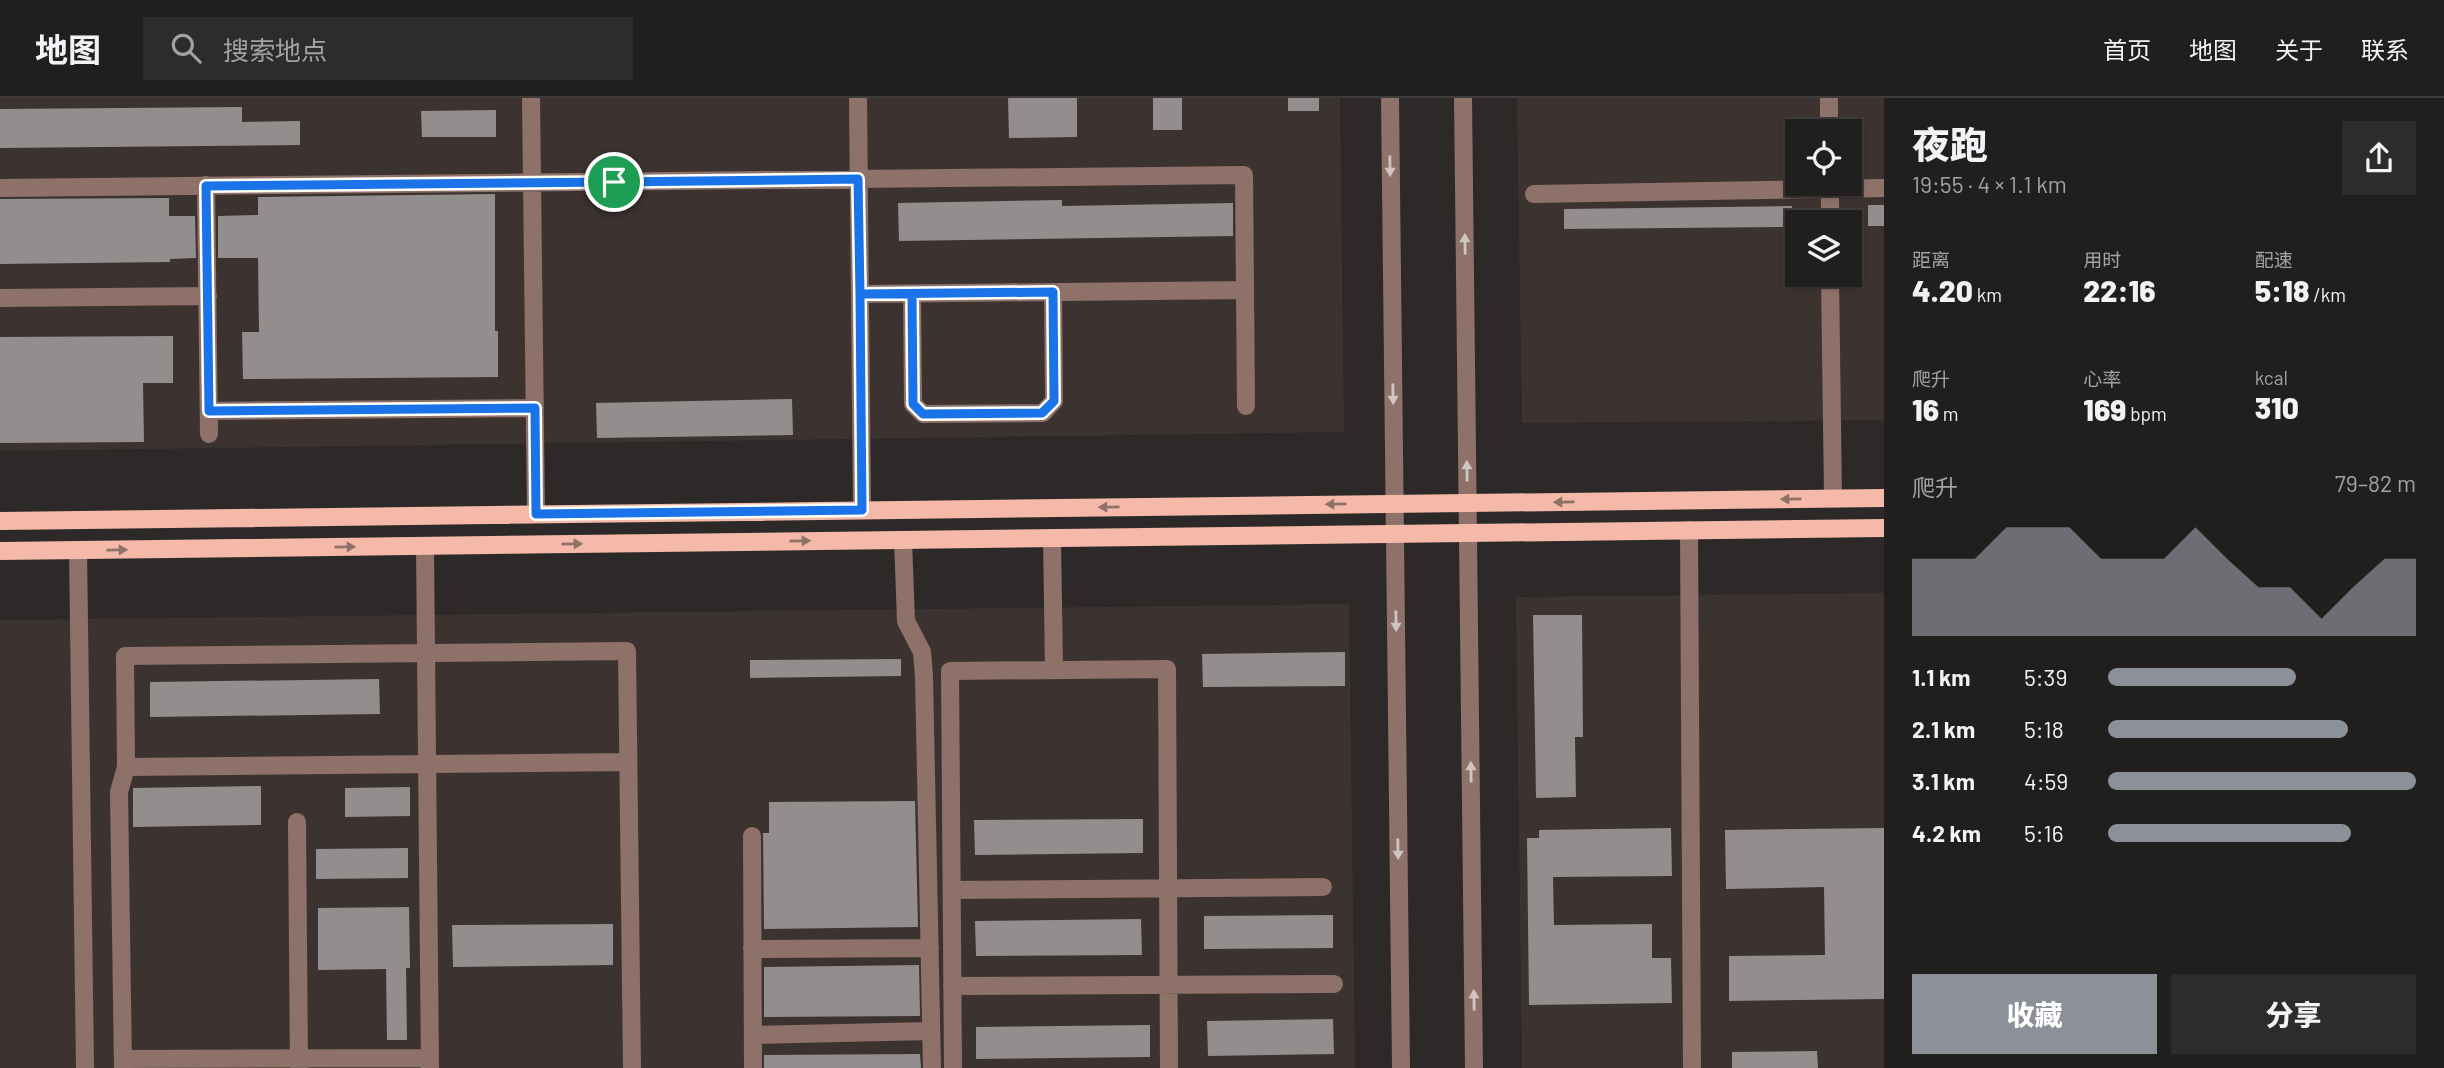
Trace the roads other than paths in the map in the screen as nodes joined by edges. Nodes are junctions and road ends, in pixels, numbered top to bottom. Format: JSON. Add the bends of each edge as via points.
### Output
{"nodes":[{"id":1,"x":531,"y":98,"type":"edge"},
{"id":2,"x":858,"y":98,"type":"edge"},
{"id":3,"x":1390,"y":98,"type":"edge"},
{"id":4,"x":1463,"y":98,"type":"edge"},
{"id":5,"x":1829,"y":98,"type":"edge"},
{"id":6,"x":1829,"y":119,"type":"edge"},
{"id":7,"x":858,"y":179,"type":"junction"},
{"id":8,"x":532,"y":183,"type":"junction"},
{"id":9,"x":206,"y":186,"type":"junction"},
{"id":10,"x":0,"y":188,"type":"edge"},
{"id":11,"x":1785,"y":188,"type":"edge"},
{"id":12,"x":1862,"y":188,"type":"edge"},
{"id":13,"x":1884,"y":188,"type":"edge"},
{"id":14,"x":1534,"y":194,"type":"dead end"},
{"id":15,"x":1830,"y":287,"type":"edge"},
{"id":16,"x":1245,"y":290,"type":"junction"},
{"id":17,"x":1053,"y":292,"type":"junction"},
{"id":18,"x":860,"y":294,"type":"junction"},
{"id":19,"x":912,"y":294,"type":"junction"},
{"id":20,"x":208,"y":296,"type":"junction"},
{"id":21,"x":0,"y":298,"type":"edge"},
{"id":22,"x":1246,"y":406,"type":"dead end"},
{"id":23,"x":535,"y":408,"type":"junction"},
{"id":24,"x":209,"y":411,"type":"junction"},
{"id":25,"x":209,"y":433,"type":"dead end"},
{"id":26,"x":1832,"y":498,"type":"junction"},
{"id":27,"x":1884,"y":498,"type":"edge"},
{"id":28,"x":1468,"y":503,"type":"junction"},
{"id":29,"x":1394,"y":504,"type":"junction"},
{"id":30,"x":862,"y":510,"type":"junction"},
{"id":31,"x":536,"y":514,"type":"junction"},
{"id":32,"x":0,"y":521,"type":"edge"},
{"id":33,"x":1884,"y":528,"type":"edge"},
{"id":34,"x":1689,"y":530,"type":"junction"},
{"id":35,"x":1468,"y":533,"type":"junction"},
{"id":36,"x":1395,"y":534,"type":"junction"},
{"id":37,"x":1052,"y":538,"type":"junction"},
{"id":38,"x":903,"y":540,"type":"junction"},
{"id":39,"x":425,"y":546,"type":"junction"},
{"id":40,"x":78,"y":550,"type":"junction"},
{"id":41,"x":0,"y":551,"type":"edge"},
{"id":42,"x":426,"y":653,"type":"junction"},
{"id":43,"x":1054,"y":670,"type":"junction"},
{"id":44,"x":628,"y":762,"type":"junction"},
{"id":45,"x":427,"y":764,"type":"junction"},
{"id":46,"x":126,"y":767,"type":"junction"},
{"id":47,"x":297,"y":822,"type":"dead end"},
{"id":48,"x":752,"y":836,"type":"dead end"},
{"id":49,"x":1323,"y":887,"type":"dead end"},
{"id":50,"x":1168,"y":888,"type":"junction"},
{"id":51,"x":952,"y":890,"type":"junction"},
{"id":52,"x":930,"y":947,"type":"junction"},
{"id":53,"x":752,"y":949,"type":"junction"},
{"id":54,"x":1334,"y":984,"type":"dead end"},
{"id":55,"x":1169,"y":985,"type":"junction"},
{"id":56,"x":952,"y":986,"type":"junction"},
{"id":57,"x":931,"y":1031,"type":"junction"},
{"id":58,"x":753,"y":1035,"type":"junction"},
{"id":59,"x":123,"y":1063,"type":"edge"},
{"id":60,"x":299,"y":1063,"type":"edge"},
{"id":61,"x":430,"y":1063,"type":"edge"},
{"id":62,"x":85,"y":1068,"type":"edge"},
{"id":63,"x":632,"y":1068,"type":"edge"},
{"id":64,"x":753,"y":1068,"type":"edge"},
{"id":65,"x":932,"y":1068,"type":"edge"},
{"id":66,"x":953,"y":1068,"type":"edge"},
{"id":67,"x":1169,"y":1068,"type":"edge"},
{"id":68,"x":1401,"y":1068,"type":"edge"},
{"id":69,"x":1474,"y":1068,"type":"edge"},
{"id":70,"x":1692,"y":1068,"type":"edge"}],
"edges":[{"from":1,"to":8,"type":"street"},
{"from":2,"to":7,"type":"street"},
{"from":3,"to":29,"type":"street","one_way":true},
{"from":28,"to":4,"type":"street","one_way":true},
{"from":5,"to":6,"type":"street"},
{"from":7,"to":8,"type":"street"},
{"from":7,"to":16,"type":"street","via":[[1244,175]]},
{"from":7,"to":18,"type":"street"},
{"from":8,"to":9,"type":"street"},
{"from":8,"to":23,"type":"street"},
{"from":9,"to":10,"type":"street"},
{"from":9,"to":20,"type":"street"},
{"from":11,"to":14,"type":"street"},
{"from":12,"to":13,"type":"street"},
{"from":15,"to":26,"type":"street"},
{"from":16,"to":17,"type":"street"},
{"from":16,"to":22,"type":"street"},
{"from":17,"to":19,"type":"street"},
{"from":17,"to":19,"type":"street","via":[[1054,401],[1042,413],[923,414],[913,404]]},
{"from":18,"to":19,"type":"street"},
{"from":18,"to":30,"type":"street"},
{"from":20,"to":21,"type":"street"},
{"from":20,"to":24,"type":"street"},
{"from":23,"to":24,"type":"street"},
{"from":23,"to":31,"type":"street"},
{"from":24,"to":25,"type":"street"},
{"from":26,"to":27,"type":"main road"},
{"from":26,"to":28,"type":"main road","one_way":true},
{"from":28,"to":29,"type":"main road"},
{"from":28,"to":35,"type":"street"},
{"from":29,"to":30,"type":"main road","one_way":true},
{"from":29,"to":36,"type":"street"},
{"from":30,"to":31,"type":"main road"},
{"from":31,"to":32,"type":"main road"},
{"from":33,"to":34,"type":"main road"},
{"from":34,"to":35,"type":"main road"},
{"from":34,"to":70,"type":"street"},
{"from":35,"to":36,"type":"main road"},
{"from":69,"to":35,"type":"street","one_way":true},
{"from":36,"to":37,"type":"main road"},
{"from":36,"to":68,"type":"street","one_way":true},
{"from":37,"to":38,"type":"main road"},
{"from":37,"to":43,"type":"street"},
{"from":39,"to":38,"type":"main road","one_way":true},
{"from":38,"to":52,"type":"street","via":[[906,621],[922,652],[924,676]]},
{"from":40,"to":39,"type":"main road","one_way":true},
{"from":39,"to":42,"type":"street"},
{"from":40,"to":41,"type":"main road"},
{"from":40,"to":62,"type":"street"},
{"from":42,"to":44,"type":"street","via":[[627,651]]},
{"from":42,"to":45,"type":"street"},
{"from":42,"to":46,"type":"street","via":[[125,656]]},
{"from":43,"to":50,"type":"street","via":[[1167,669]]},
{"from":43,"to":51,"type":"street","via":[[950,671]]},
{"from":44,"to":45,"type":"street"},
{"from":44,"to":63,"type":"street"},
{"from":45,"to":46,"type":"street"},
{"from":45,"to":61,"type":"street"},
{"from":46,"to":59,"type":"street","via":[[119,792]]},
{"from":47,"to":60,"type":"street"},
{"from":48,"to":53,"type":"street"},
{"from":49,"to":50,"type":"street"},
{"from":50,"to":51,"type":"street"},
{"from":50,"to":55,"type":"street"},
{"from":51,"to":56,"type":"street"},
{"from":52,"to":53,"type":"street"},
{"from":52,"to":57,"type":"street"},
{"from":53,"to":58,"type":"street"},
{"from":54,"to":55,"type":"street"},
{"from":55,"to":56,"type":"street"},
{"from":55,"to":67,"type":"street"},
{"from":56,"to":66,"type":"street"},
{"from":57,"to":58,"type":"street"},
{"from":57,"to":65,"type":"street"},
{"from":58,"to":64,"type":"street"},
{"from":59,"to":60,"type":"street"},
{"from":60,"to":61,"type":"street"}]}
